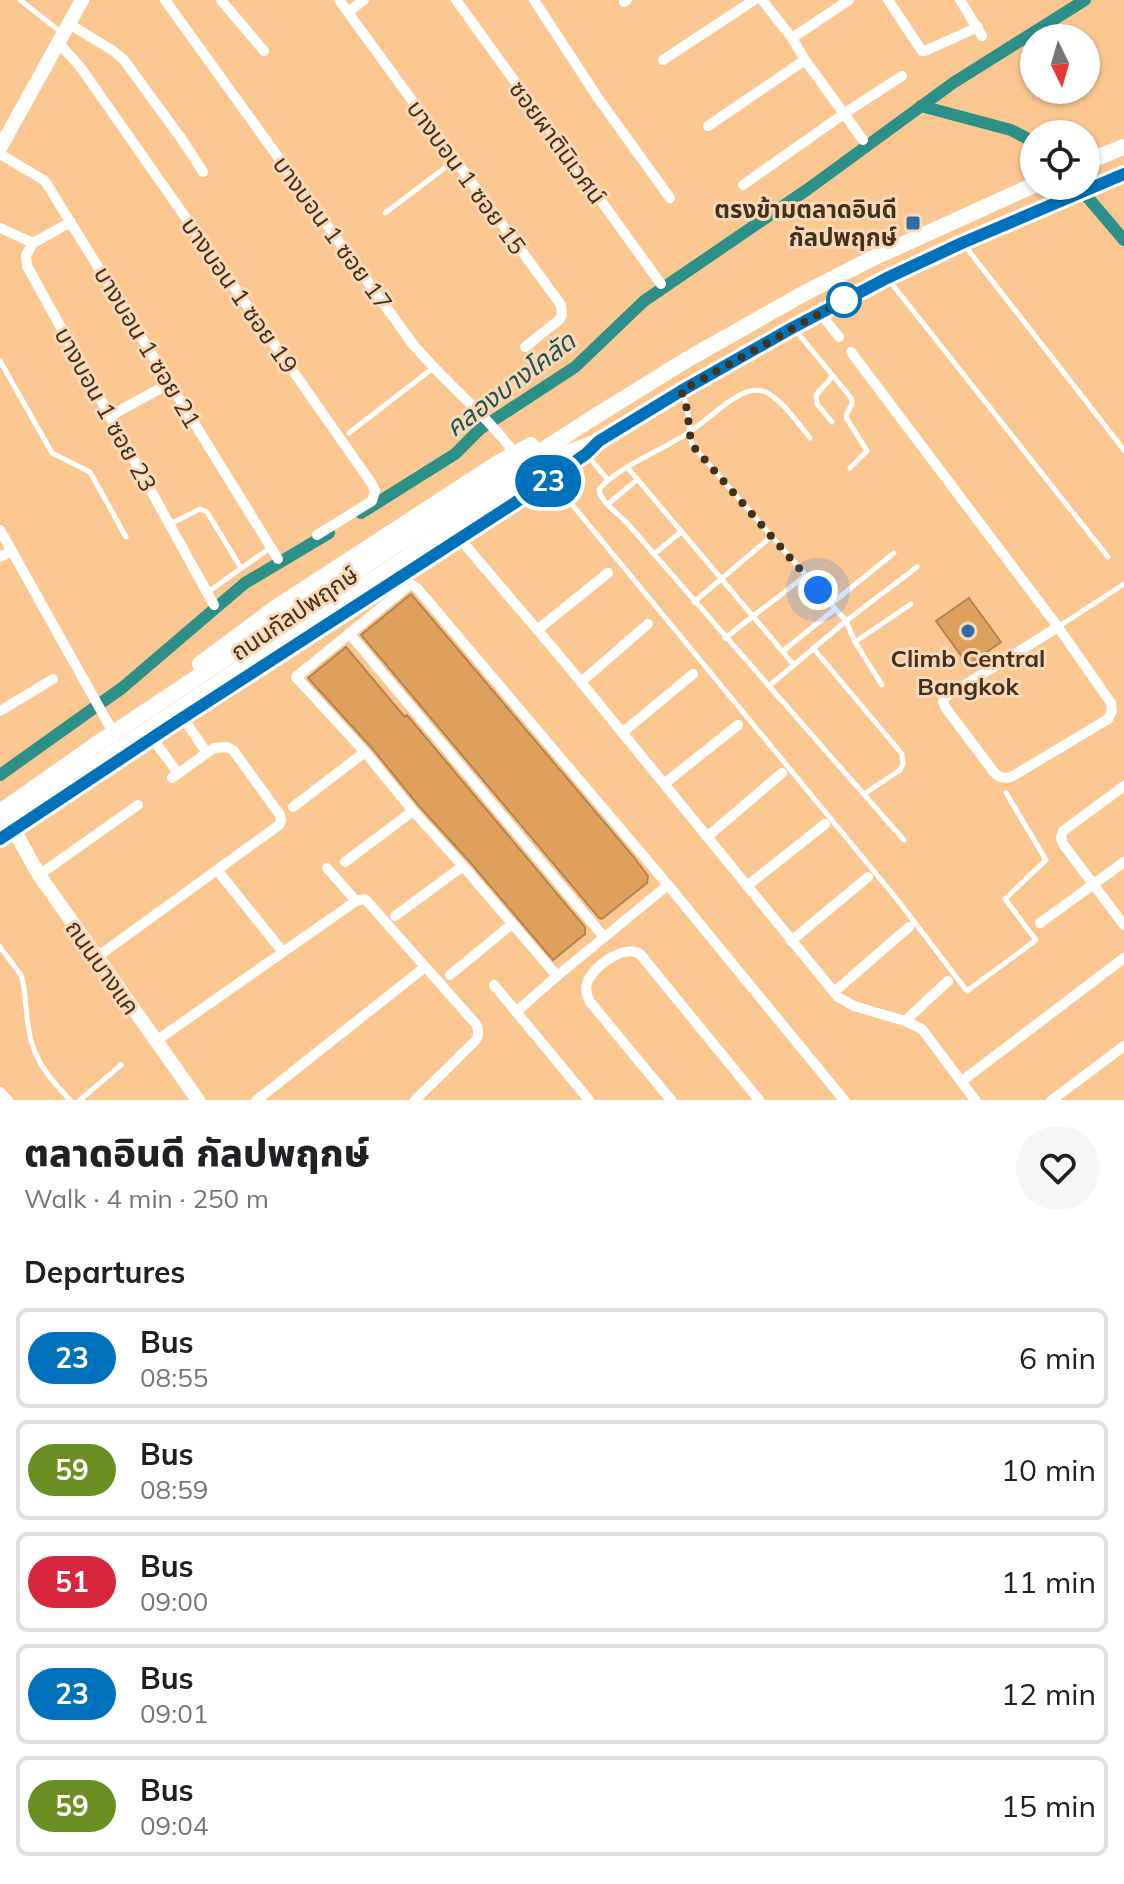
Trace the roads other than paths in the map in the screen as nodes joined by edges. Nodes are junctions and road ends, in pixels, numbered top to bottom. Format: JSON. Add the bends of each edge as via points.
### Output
{"nodes":[{"id":1,"x":20,"y":0,"type":"edge"},
{"id":2,"x":82,"y":0,"type":"edge"},
{"id":3,"x":165,"y":0,"type":"edge"},
{"id":4,"x":221,"y":0,"type":"edge"},
{"id":5,"x":339,"y":0,"type":"edge"},
{"id":6,"x":364,"y":0,"type":"edge"},
{"id":7,"x":456,"y":0,"type":"edge"},
{"id":8,"x":534,"y":0,"type":"edge"},
{"id":9,"x":754,"y":0,"type":"edge"},
{"id":10,"x":762,"y":0,"type":"edge"},
{"id":11,"x":849,"y":0,"type":"edge"},
{"id":12,"x":888,"y":0,"type":"edge"},
{"id":13,"x":960,"y":0,"type":"edge"},
{"id":14,"x":348,"y":12,"type":"junction"},
{"id":15,"x":63,"y":33,"type":"junction"},
{"id":16,"x":792,"y":38,"type":"junction"},
{"id":17,"x":264,"y":51,"type":"dead end"},
{"id":18,"x":663,"y":60,"type":"dead end"},
{"id":19,"x":805,"y":60,"type":"junction"},
{"id":20,"x":902,"y":76,"type":"dead end"},
{"id":21,"x":845,"y":113,"type":"junction"},
{"id":22,"x":708,"y":126,"type":"dead end"},
{"id":23,"x":863,"y":140,"type":"dead end"},
{"id":24,"x":1124,"y":147,"type":"edge"},
{"id":25,"x":0,"y":151,"type":"edge"},
{"id":26,"x":1100,"y":156,"type":"edge"},
{"id":27,"x":455,"y":160,"type":"junction"},
{"id":28,"x":203,"y":172,"type":"dead end"},
{"id":29,"x":1124,"y":174,"type":"edge"},
{"id":30,"x":743,"y":185,"type":"dead end"},
{"id":31,"x":1020,"y":191,"type":"edge"},
{"id":32,"x":670,"y":198,"type":"dead end"},
{"id":33,"x":385,"y":213,"type":"dead end"},
{"id":34,"x":71,"y":222,"type":"junction"},
{"id":35,"x":0,"y":228,"type":"edge"},
{"id":36,"x":33,"y":243,"type":"junction"},
{"id":37,"x":962,"y":243,"type":"junction"},
{"id":38,"x":887,"y":278,"type":"junction"},
{"id":39,"x":661,"y":284,"type":"dead end"},
{"id":40,"x":820,"y":313,"type":"junction"},
{"id":41,"x":792,"y":328,"type":"junction"},
{"id":42,"x":839,"y":337,"type":"dead end"},
{"id":43,"x":525,"y":347,"type":"dead end"},
{"id":44,"x":851,"y":352,"type":"dead end"},
{"id":45,"x":0,"y":361,"type":"edge"},
{"id":46,"x":433,"y":368,"type":"junction"},
{"id":47,"x":833,"y":376,"type":"junction"},
{"id":48,"x":170,"y":383,"type":"junction"},
{"id":49,"x":681,"y":391,"type":"junction"},
{"id":50,"x":110,"y":416,"type":"junction"},
{"id":51,"x":591,"y":419,"type":"junction"},
{"id":52,"x":832,"y":422,"type":"dead end"},
{"id":53,"x":349,"y":433,"type":"dead end"},
{"id":54,"x":689,"y":433,"type":"junction"},
{"id":55,"x":810,"y":438,"type":"dead end"},
{"id":56,"x":599,"y":441,"type":"junction"},
{"id":57,"x":1124,"y":450,"type":"edge"},
{"id":58,"x":515,"y":454,"type":"junction"},
{"id":59,"x":586,"y":454,"type":"junction"},
{"id":60,"x":627,"y":467,"type":"junction"},
{"id":61,"x":850,"y":468,"type":"dead end"},
{"id":62,"x":551,"y":479,"type":"junction"},
{"id":63,"x":608,"y":480,"type":"junction"},
{"id":64,"x":637,"y":480,"type":"junction"},
{"id":65,"x":608,"y":504,"type":"junction"},
{"id":66,"x":170,"y":524,"type":"junction"},
{"id":67,"x":0,"y":530,"type":"edge"},
{"id":68,"x":681,"y":532,"type":"junction"},
{"id":69,"x":317,"y":535,"type":"dead end"},
{"id":70,"x":772,"y":536,"type":"junction"},
{"id":71,"x":126,"y":537,"type":"dead end"},
{"id":72,"x":460,"y":539,"type":"junction"},
{"id":73,"x":271,"y":547,"type":"junction"},
{"id":74,"x":11,"y":551,"type":"junction"},
{"id":75,"x":894,"y":553,"type":"dead end"},
{"id":76,"x":654,"y":554,"type":"junction"},
{"id":77,"x":0,"y":557,"type":"edge"},
{"id":78,"x":1108,"y":557,"type":"dead end"},
{"id":79,"x":278,"y":559,"type":"dead end"},
{"id":80,"x":386,"y":562,"type":"junction"},
{"id":81,"x":917,"y":567,"type":"dead end"},
{"id":82,"x":241,"y":568,"type":"junction"},
{"id":83,"x":608,"y":573,"type":"dead end"},
{"id":84,"x":805,"y":576,"type":"junction"},
{"id":85,"x":721,"y":579,"type":"junction"},
{"id":86,"x":1124,"y":584,"type":"edge"},
{"id":87,"x":208,"y":592,"type":"junction"},
{"id":88,"x":694,"y":602,"type":"junction"},
{"id":89,"x":911,"y":604,"type":"dead end"},
{"id":90,"x":214,"y":605,"type":"dead end"},
{"id":91,"x":833,"y":606,"type":"junction"},
{"id":92,"x":752,"y":616,"type":"junction"},
{"id":93,"x":846,"y":621,"type":"junction"},
{"id":94,"x":648,"y":624,"type":"dead end"},
{"id":95,"x":1058,"y":627,"type":"junction"},
{"id":96,"x":537,"y":630,"type":"junction"},
{"id":97,"x":349,"y":633,"type":"junction"},
{"id":98,"x":725,"y":638,"type":"junction"},
{"id":99,"x":855,"y":642,"type":"junction"},
{"id":100,"x":226,"y":644,"type":"junction"},
{"id":101,"x":813,"y":648,"type":"junction"},
{"id":102,"x":783,"y":652,"type":"junction"},
{"id":103,"x":794,"y":665,"type":"junction"},
{"id":104,"x":693,"y":674,"type":"dead end"},
{"id":105,"x":248,"y":677,"type":"junction"},
{"id":106,"x":53,"y":679,"type":"dead end"},
{"id":107,"x":581,"y":682,"type":"junction"},
{"id":108,"x":882,"y":685,"type":"dead end"},
{"id":109,"x":769,"y":686,"type":"junction"},
{"id":110,"x":0,"y":711,"type":"edge"},
{"id":111,"x":183,"y":718,"type":"junction"},
{"id":112,"x":738,"y":725,"type":"dead end"},
{"id":113,"x":109,"y":726,"type":"junction"},
{"id":114,"x":622,"y":733,"type":"junction"},
{"id":115,"x":152,"y":738,"type":"junction"},
{"id":116,"x":365,"y":752,"type":"junction"},
{"id":117,"x":207,"y":753,"type":"junction"},
{"id":118,"x":782,"y":773,"type":"dead end"},
{"id":119,"x":664,"y":784,"type":"junction"},
{"id":120,"x":1124,"y":786,"type":"edge"},
{"id":121,"x":1006,"y":793,"type":"dead end"},
{"id":122,"x":864,"y":794,"type":"junction"},
{"id":123,"x":138,"y":805,"type":"dead end"},
{"id":124,"x":293,"y":807,"type":"dead end"},
{"id":125,"x":0,"y":808,"type":"edge"},
{"id":126,"x":413,"y":811,"type":"junction"},
{"id":127,"x":825,"y":824,"type":"dead end"},
{"id":128,"x":5,"y":832,"type":"edge"},
{"id":129,"x":707,"y":837,"type":"junction"},
{"id":130,"x":904,"y":840,"type":"dead end"},
{"id":131,"x":345,"y":862,"type":"dead end"},
{"id":132,"x":1124,"y":862,"type":"edge"},
{"id":133,"x":463,"y":866,"type":"junction"},
{"id":134,"x":327,"y":868,"type":"dead end"},
{"id":135,"x":217,"y":870,"type":"junction"},
{"id":136,"x":39,"y":875,"type":"junction"},
{"id":137,"x":868,"y":877,"type":"dead end"},
{"id":138,"x":1094,"y":884,"type":"junction"},
{"id":139,"x":668,"y":885,"type":"junction"},
{"id":140,"x":747,"y":886,"type":"junction"},
{"id":141,"x":356,"y":901,"type":"junction"},
{"id":142,"x":395,"y":916,"type":"dead end"},
{"id":143,"x":1040,"y":923,"type":"dead end"},
{"id":144,"x":512,"y":924,"type":"junction"},
{"id":145,"x":1124,"y":925,"type":"edge"},
{"id":146,"x":909,"y":927,"type":"dead end"},
{"id":147,"x":600,"y":941,"type":"junction"},
{"id":148,"x":791,"y":941,"type":"junction"},
{"id":149,"x":0,"y":947,"type":"edge"},
{"id":150,"x":282,"y":951,"type":"junction"},
{"id":151,"x":585,"y":953,"type":"junction"},
{"id":152,"x":97,"y":957,"type":"junction"},
{"id":153,"x":1124,"y":958,"type":"edge"},
{"id":154,"x":608,"y":960,"type":"junction"},
{"id":155,"x":425,"y":967,"type":"junction"},
{"id":156,"x":598,"y":968,"type":"junction"},
{"id":157,"x":450,"y":975,"type":"dead end"},
{"id":158,"x":557,"y":976,"type":"junction"},
{"id":159,"x":948,"y":981,"type":"dead end"},
{"id":160,"x":494,"y":985,"type":"dead end"},
{"id":161,"x":834,"y":992,"type":"junction"},
{"id":162,"x":516,"y":1012,"type":"junction"},
{"id":163,"x":905,"y":1021,"type":"junction"},
{"id":164,"x":156,"y":1041,"type":"junction"},
{"id":165,"x":1124,"y":1046,"type":"edge"},
{"id":166,"x":121,"y":1065,"type":"dead end"},
{"id":167,"x":962,"y":1081,"type":"junction"},
{"id":168,"x":0,"y":1092,"type":"edge"},
{"id":169,"x":195,"y":1099,"type":"edge"},
{"id":170,"x":8,"y":1100,"type":"edge"},
{"id":171,"x":70,"y":1100,"type":"edge"},
{"id":172,"x":80,"y":1100,"type":"edge"},
{"id":173,"x":257,"y":1100,"type":"edge"},
{"id":174,"x":415,"y":1100,"type":"edge"},
{"id":175,"x":589,"y":1100,"type":"edge"},
{"id":176,"x":671,"y":1100,"type":"edge"},
{"id":177,"x":759,"y":1100,"type":"edge"},
{"id":178,"x":844,"y":1100,"type":"edge"},
{"id":179,"x":975,"y":1100,"type":"edge"},
{"id":180,"x":1052,"y":1100,"type":"edge"}],
"edges":[{"from":1,"to":15,"type":"lane"},
{"from":2,"to":15,"type":"main road"},
{"from":3,"to":46,"type":"street","name":"บางบอน 1 ซอย 17"},
{"from":4,"to":17,"type":"street"},
{"from":5,"to":14,"type":"street","name":"บางบอน 1 ซอย 15"},
{"from":6,"to":14,"type":"street"},
{"from":7,"to":39,"type":"street","name":"ซอยผาตินิเวศน์"},
{"from":8,"to":32,"type":"street"},
{"from":9,"to":18,"type":"street"},
{"from":10,"to":16,"type":"street"},
{"from":11,"to":16,"type":"street"},
{"from":12,"to":13,"type":"street","via":[[922,51],[980,31]]},
{"from":14,"to":27,"type":"street","name":"บางบอน 1 ซอย 15"},
{"from":15,"to":25,"type":"main road"},
{"from":15,"to":28,"type":"street","via":[[112,50],[124,60]]},
{"from":15,"to":69,"type":"street","name":"บางบอน 1 ซอย 19","via":[[81,68],[372,484],[372,501]]},
{"from":16,"to":19,"type":"street"},
{"from":19,"to":21,"type":"street"},
{"from":19,"to":22,"type":"street"},
{"from":20,"to":21,"type":"street"},
{"from":21,"to":23,"type":"street"},
{"from":21,"to":30,"type":"street"},
{"from":24,"to":26,"type":"main road"},
{"from":25,"to":34,"type":"street","name":"บางบอน 1 ซอย 21","via":[[45,181]]},
{"from":27,"to":33,"type":"lane"},
{"from":27,"to":43,"type":"street","name":"บางบอน 1 ซอย 15","via":[[561,305],[559,320]]},
{"from":29,"to":37,"type":"main road","name":"ถนนกัลปพฤกษ์"},
{"from":31,"to":51,"type":"main road","name":"ถนนกัลปพฤกษ์","via":[[803,294]]},
{"from":34,"to":36,"type":"street"},
{"from":34,"to":48,"type":"street","name":"บางบอน 1 ซอย 21"},
{"from":35,"to":36,"type":"street"},
{"from":36,"to":50,"type":"street","name":"บางบอน 1 ซอย 23","via":[[27,266]]},
{"from":37,"to":38,"type":"main road","name":"ถนนกัลปพฤกษ์"},
{"from":37,"to":57,"type":"lane"},
{"from":38,"to":40,"type":"main road","name":"ถนนกัลปพฤกษ์"},
{"from":38,"to":78,"type":"lane"},
{"from":40,"to":41,"type":"main road","name":"ถนนกัลปพฤกษ์"},
{"from":40,"to":42,"type":"street"},
{"from":41,"to":47,"type":"lane"},
{"from":41,"to":49,"type":"main road","name":"ถนนกัลปพฤกษ์"},
{"from":44,"to":95,"type":"street"},
{"from":45,"to":71,"type":"lane","via":[[52,453],[90,472]]},
{"from":46,"to":53,"type":"lane"},
{"from":46,"to":58,"type":"street","name":"บางบอน 1 ซอย 17"},
{"from":47,"to":52,"type":"lane","via":[[816,395]]},
{"from":47,"to":61,"type":"lane","via":[[852,399],[847,419],[867,451]]},
{"from":48,"to":50,"type":"street"},
{"from":48,"to":73,"type":"street","name":"บางบอน 1 ซอย 21"},
{"from":49,"to":54,"type":"lane"},
{"from":49,"to":56,"type":"main road","name":"ถนนกัลปพฤกษ์"},
{"from":50,"to":66,"type":"street","name":"บางบอน 1 ซอย 23"},
{"from":51,"to":58,"type":"main road","name":"ถนนกัลปพฤกษ์"},
{"from":51,"to":80,"type":"main road","name":"ถนนกัลปพฤกษ์"},
{"from":54,"to":55,"type":"lane","via":[[753,390],[779,401]]},
{"from":54,"to":60,"type":"lane"},
{"from":54,"to":70,"type":"lane","via":[[699,454]]},
{"from":56,"to":59,"type":"main road","name":"ถนนกัลปพฤกษ์"},
{"from":56,"to":80,"type":"main road","name":"ถนนกัลปพฤกษ์","via":[[559,456]]},
{"from":58,"to":100,"type":"main road","name":"ถนนกัลปพฤกษ์"},
{"from":59,"to":62,"type":"main road","name":"ถนนกัลปพฤกษ์"},
{"from":59,"to":63,"type":"lane"},
{"from":60,"to":63,"type":"lane"},
{"from":60,"to":64,"type":"lane"},
{"from":62,"to":72,"type":"main road","name":"ถนนกัลปพฤกษ์"},
{"from":62,"to":121,"type":"lane","via":[[967,991],[1036,940],[1005,899],[1046,860]]},
{"from":63,"to":65,"type":"lane","via":[[599,494]]},
{"from":64,"to":65,"type":"lane"},
{"from":64,"to":68,"type":"lane"},
{"from":65,"to":76,"type":"lane"},
{"from":66,"to":82,"type":"lane","via":[[200,509],[207,512]]},
{"from":66,"to":87,"type":"street","name":"บางบอน 1 ซอย 23"},
{"from":67,"to":74,"type":"street"},
{"from":68,"to":76,"type":"lane"},
{"from":68,"to":85,"type":"lane"},
{"from":70,"to":84,"type":"lane"},
{"from":70,"to":85,"type":"lane"},
{"from":72,"to":96,"type":"street"},
{"from":72,"to":105,"type":"main road","name":"ถนนกัลปพฤกษ์"},
{"from":73,"to":79,"type":"street","name":"บางบอน 1 ซอย 21"},
{"from":73,"to":82,"type":"lane"},
{"from":74,"to":77,"type":"street"},
{"from":74,"to":113,"type":"street"},
{"from":75,"to":91,"type":"lane"},
{"from":76,"to":88,"type":"lane"},
{"from":80,"to":125,"type":"main road","name":"ถนนกัลปพฤกษ์"},
{"from":80,"to":128,"type":"main road","name":"ถนนกัลปพฤกษ์"},
{"from":81,"to":93,"type":"lane"},
{"from":82,"to":87,"type":"lane"},
{"from":83,"to":96,"type":"street"},
{"from":84,"to":91,"type":"lane"},
{"from":84,"to":92,"type":"lane"},
{"from":85,"to":88,"type":"lane"},
{"from":85,"to":92,"type":"lane"},
{"from":86,"to":95,"type":"lane"},
{"from":87,"to":90,"type":"street","name":"บางบอน 1 ซอย 23"},
{"from":88,"to":98,"type":"lane"},
{"from":89,"to":99,"type":"lane"},
{"from":91,"to":93,"type":"lane"},
{"from":91,"to":102,"type":"lane"},
{"from":92,"to":98,"type":"lane"},
{"from":92,"to":102,"type":"lane"},
{"from":93,"to":99,"type":"lane"},
{"from":93,"to":101,"type":"lane"},
{"from":94,"to":107,"type":"street"},
{"from":95,"to":95,"type":"street","via":[[943,701],[1000,777],[1013,776],[1111,714],[1110,700]]},
{"from":96,"to":107,"type":"street"},
{"from":97,"to":116,"type":"street","via":[[296,677]]},
{"from":97,"to":139,"type":"street","via":[[404,588],[417,588]]},
{"from":97,"to":147,"type":"street"},
{"from":98,"to":109,"type":"lane"},
{"from":99,"to":108,"type":"lane"},
{"from":100,"to":105,"type":"main road","via":[[227,661]]},
{"from":100,"to":113,"type":"main road","name":"ถนนกัลปพฤกษ์","via":[[157,702]]},
{"from":101,"to":103,"type":"lane"},
{"from":101,"to":122,"type":"lane","via":[[902,754],[900,770]]},
{"from":102,"to":103,"type":"lane"},
{"from":103,"to":109,"type":"lane"},
{"from":104,"to":114,"type":"street"},
{"from":105,"to":111,"type":"main road","name":"ถนนกัลปพฤกษ์"},
{"from":106,"to":110,"type":"street"},
{"from":107,"to":114,"type":"street"},
{"from":109,"to":122,"type":"lane"},
{"from":111,"to":115,"type":"main road","name":"ถนนกัลปพฤกษ์"},
{"from":111,"to":117,"type":"street"},
{"from":112,"to":119,"type":"street"},
{"from":113,"to":125,"type":"main road","name":"ถนนกัลปพฤกษ์"},
{"from":114,"to":119,"type":"street"},
{"from":115,"to":117,"type":"street","via":[[175,775]]},
{"from":115,"to":128,"type":"main road","name":"ถนนกัลปพฤกษ์"},
{"from":116,"to":124,"type":"street"},
{"from":116,"to":126,"type":"street"},
{"from":117,"to":135,"type":"street","via":[[221,746],[233,750],[281,821]]},
{"from":118,"to":129,"type":"street"},
{"from":119,"to":129,"type":"street"},
{"from":120,"to":138,"type":"street","via":[[1061,837]]},
{"from":122,"to":130,"type":"lane"},
{"from":123,"to":136,"type":"street"},
{"from":125,"to":128,"type":"main road"},
{"from":126,"to":131,"type":"street"},
{"from":126,"to":133,"type":"street"},
{"from":127,"to":140,"type":"street"},
{"from":128,"to":136,"type":"main road","name":"ถนนบางแค"},
{"from":129,"to":140,"type":"street"},
{"from":132,"to":138,"type":"street"},
{"from":133,"to":142,"type":"street"},
{"from":133,"to":144,"type":"street"},
{"from":134,"to":141,"type":"street"},
{"from":135,"to":150,"type":"street"},
{"from":135,"to":152,"type":"street"},
{"from":136,"to":152,"type":"main road","name":"ถนนบางแค"},
{"from":137,"to":148,"type":"street"},
{"from":138,"to":143,"type":"street"},
{"from":138,"to":145,"type":"street"},
{"from":139,"to":147,"type":"street"},
{"from":139,"to":178,"type":"street"},
{"from":140,"to":148,"type":"street"},
{"from":141,"to":150,"type":"street"},
{"from":141,"to":155,"type":"street","via":[[365,899]]},
{"from":144,"to":157,"type":"street"},
{"from":144,"to":158,"type":"street"},
{"from":146,"to":161,"type":"street"},
{"from":147,"to":151,"type":"street"},
{"from":147,"to":154,"type":"street"},
{"from":148,"to":161,"type":"street"},
{"from":149,"to":171,"type":"lane","via":[[21,975],[34,1050]]},
{"from":150,"to":164,"type":"street"},
{"from":151,"to":156,"type":"street"},
{"from":151,"to":158,"type":"street"},
{"from":152,"to":164,"type":"main road","name":"ถนนบางแค"},
{"from":153,"to":167,"type":"street"},
{"from":154,"to":156,"type":"street"},
{"from":154,"to":177,"type":"street","via":[[630,950],[640,954]]},
{"from":155,"to":173,"type":"street"},
{"from":155,"to":174,"type":"street","via":[[479,1034]]},
{"from":156,"to":176,"type":"street","via":[[587,981],[590,1002]]},
{"from":158,"to":162,"type":"street"},
{"from":159,"to":163,"type":"street"},
{"from":160,"to":162,"type":"street"},
{"from":161,"to":163,"type":"street","via":[[854,1006]]},
{"from":162,"to":175,"type":"street"},
{"from":163,"to":167,"type":"street","via":[[922,1029]]},
{"from":164,"to":169,"type":"main road","name":"ถนนบางแค"},
{"from":165,"to":180,"type":"street"},
{"from":166,"to":172,"type":"lane"},
{"from":167,"to":179,"type":"street"},
{"from":168,"to":170,"type":"street"}]}
